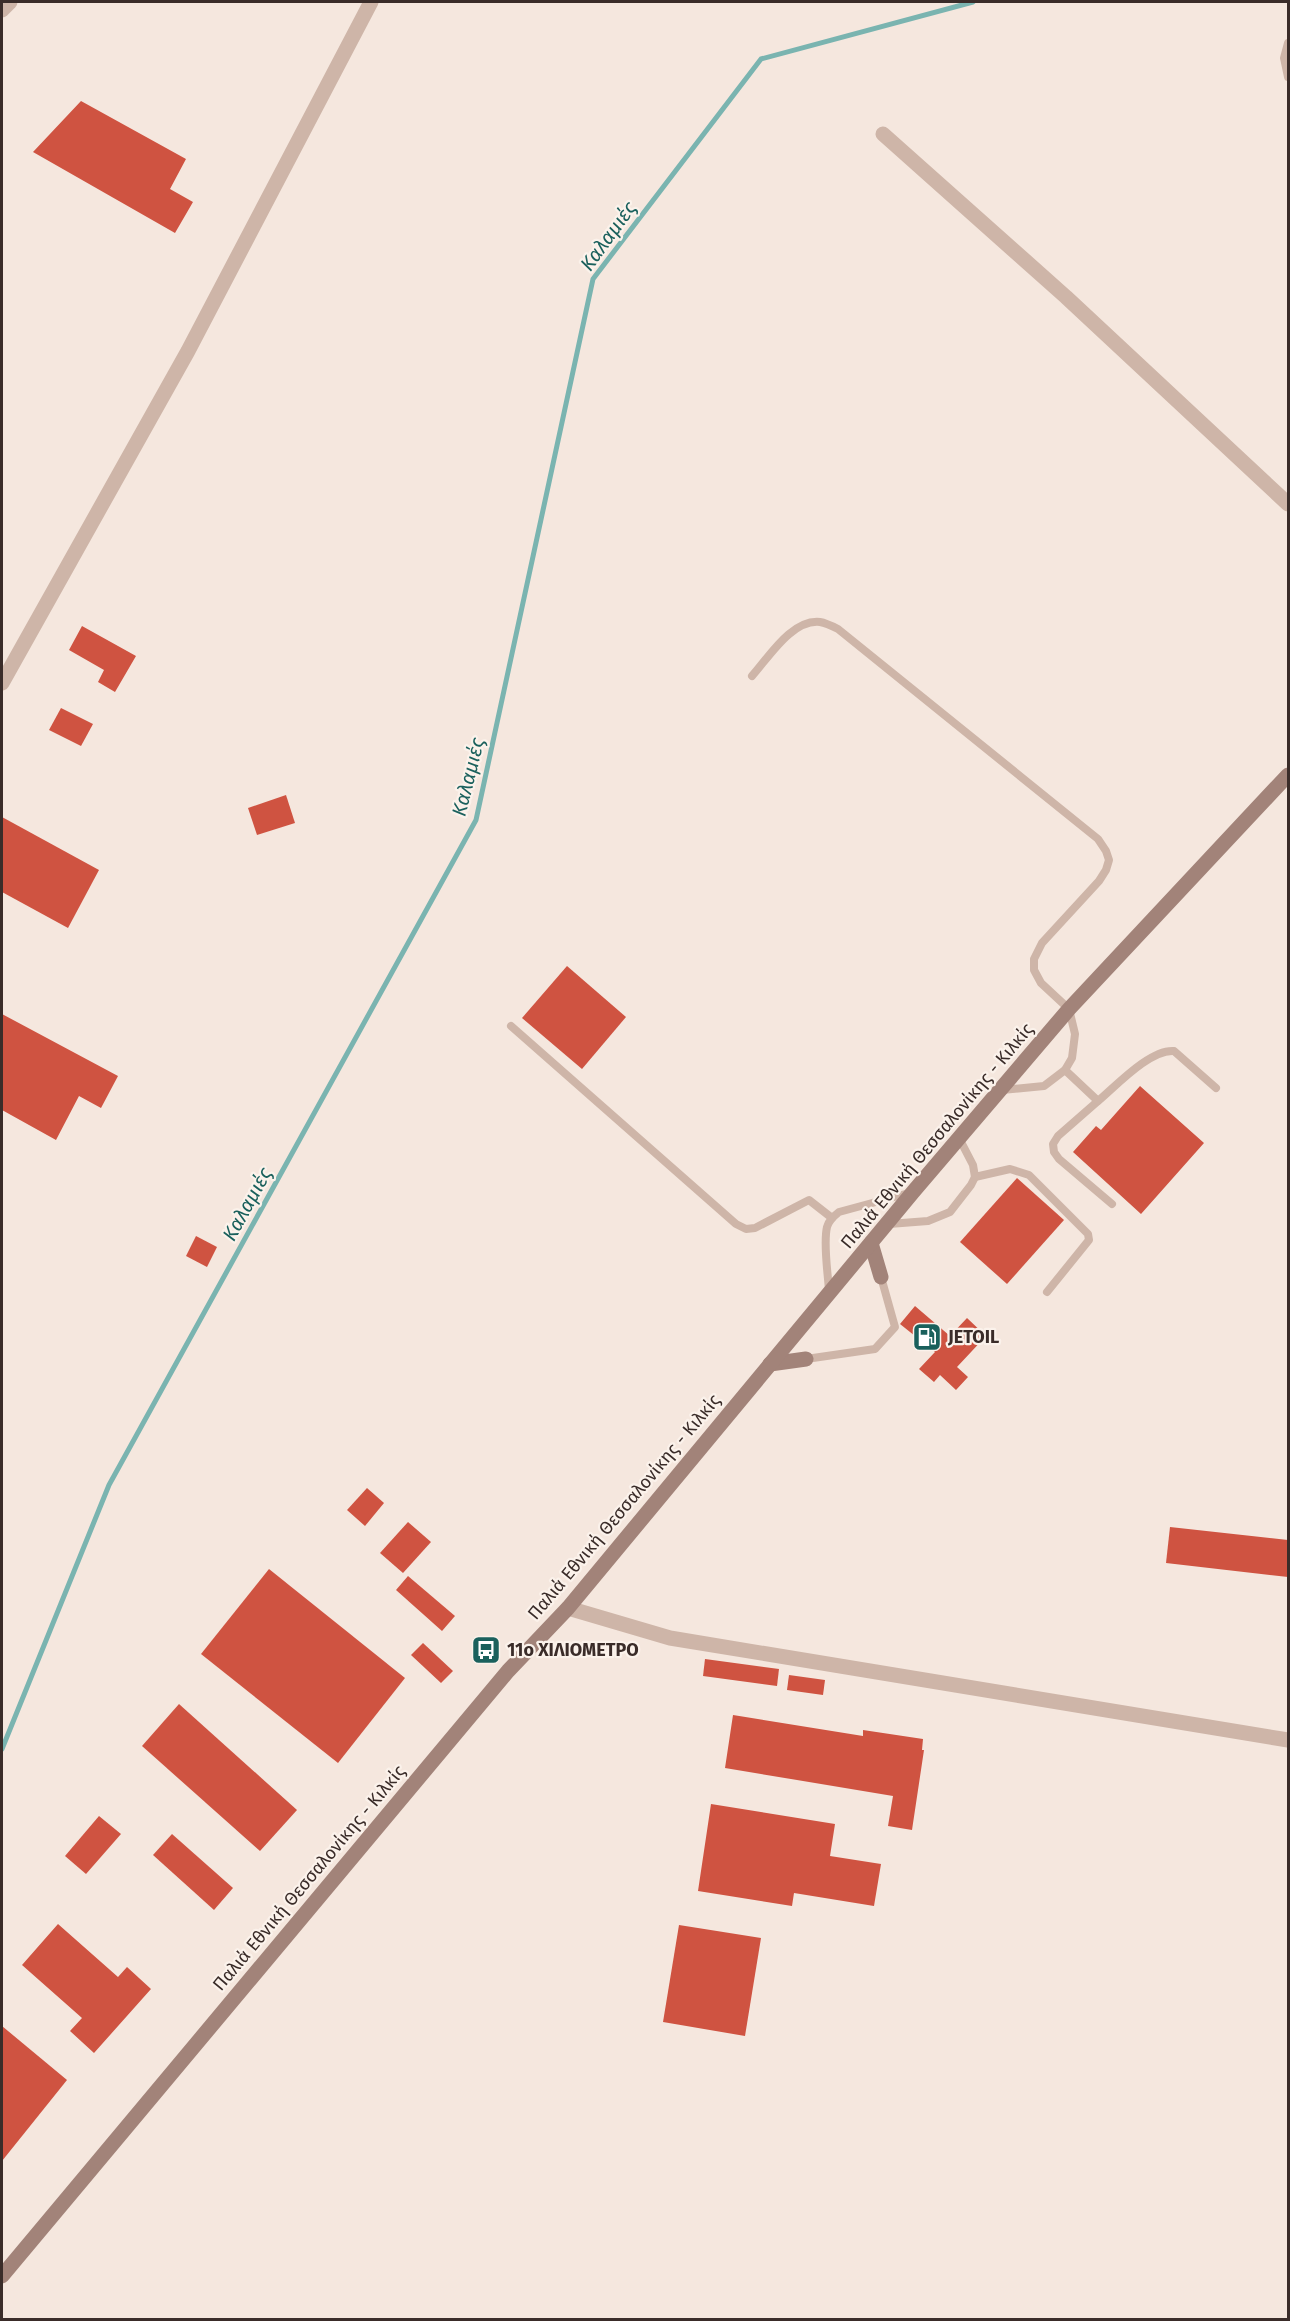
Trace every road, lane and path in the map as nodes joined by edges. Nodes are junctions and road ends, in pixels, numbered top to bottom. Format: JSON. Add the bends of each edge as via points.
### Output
{"nodes":[{"id":1,"x":10,"y":2,"type":"edge"},
{"id":2,"x":371,"y":2,"type":"edge"},
{"id":3,"x":2,"y":10,"type":"edge"},
{"id":4,"x":1288,"y":43,"type":"edge"},
{"id":5,"x":1288,"y":77,"type":"edge"},
{"id":6,"x":883,"y":134,"type":"dead end"},
{"id":7,"x":1288,"y":504,"type":"edge"},
{"id":8,"x":752,"y":676,"type":"dead end"},
{"id":9,"x":2,"y":683,"type":"edge"},
{"id":10,"x":1288,"y":775,"type":"edge"},
{"id":11,"x":1069,"y":1009,"type":"junction"},
{"id":12,"x":511,"y":1026,"type":"dead end"},
{"id":13,"x":1065,"y":1070,"type":"junction"},
{"id":14,"x":1216,"y":1088,"type":"dead end"},
{"id":15,"x":1000,"y":1090,"type":"junction"},
{"id":16,"x":1098,"y":1101,"type":"junction"},
{"id":17,"x":958,"y":1138,"type":"junction"},
{"id":18,"x":975,"y":1177,"type":"junction"},
{"id":19,"x":913,"y":1192,"type":"junction"},
{"id":20,"x":1112,"y":1204,"type":"dead end"},
{"id":21,"x":832,"y":1218,"type":"junction"},
{"id":22,"x":887,"y":1224,"type":"junction"},
{"id":23,"x":871,"y":1243,"type":"junction"},
{"id":24,"x":881,"y":1277,"type":"joint"},
{"id":25,"x":1047,"y":1292,"type":"dead end"},
{"id":26,"x":829,"y":1294,"type":"junction"},
{"id":27,"x":806,"y":1359,"type":"joint"},
{"id":28,"x":770,"y":1364,"type":"junction"},
{"id":29,"x":568,"y":1608,"type":"junction"},
{"id":30,"x":1288,"y":1740,"type":"edge"},
{"id":31,"x":2,"y":2276,"type":"edge"}],
"edges":[{"from":1,"to":3,"type":"street"},
{"from":2,"to":9,"type":"street","via":[[188,351]]},
{"from":4,"to":5,"type":"lane","via":[[1284,58]]},
{"from":6,"to":7,"type":"street","via":[[1066,297]]},
{"from":8,"to":11,"type":"lane","via":[[795,627],[821,622],[837,628],[1098,839],[1107,851],[1106,870],[1042,943],[1034,959],[1034,970],[1041,983]]},
{"from":10,"to":11,"type":"main road","name":"Παλιά Εθνική Θεσσαλονίκης - Κιλκίς"},
{"from":11,"to":13,"type":"lane","via":[[1075,1046]]},
{"from":11,"to":15,"type":"main road","name":"Παλιά Εθνική Θεσσαλονίκης - Κιλκίς"},
{"from":12,"to":21,"type":"lane","via":[[736,1224],[755,1228],[809,1200]]},
{"from":13,"to":15,"type":"lane","via":[[1044,1086]]},
{"from":13,"to":16,"type":"lane"},
{"from":14,"to":16,"type":"lane","via":[[1168,1050],[1152,1057]]},
{"from":15,"to":17,"type":"main road","name":"Παλιά Εθνική Θεσσαλονίκης - Κιλκίς"},
{"from":16,"to":20,"type":"lane","via":[[1058,1136],[1054,1152]]},
{"from":17,"to":18,"type":"lane"},
{"from":17,"to":19,"type":"main road","name":"Παλιά Εθνική Θεσσαλονίκης - Κιλκίς"},
{"from":18,"to":22,"type":"lane","via":[[950,1212],[940,1218]]},
{"from":18,"to":25,"type":"lane","via":[[1010,1169],[1029,1176],[1088,1234],[1089,1240]]},
{"from":19,"to":21,"type":"lane","via":[[839,1212]]},
{"from":19,"to":22,"type":"main road","name":"Παλιά Εθνική Θεσσαλονίκης - Κιλκίς"},
{"from":21,"to":26,"type":"lane","via":[[826,1240]]},
{"from":22,"to":23,"type":"main road","name":"Παλιά Εθνική Θεσσαλονίκης - Κιλκίς"},
{"from":23,"to":24,"type":"main road"},
{"from":23,"to":26,"type":"main road","name":"Παλιά Εθνική Θεσσαλονίκης - Κιλκίς"},
{"from":24,"to":27,"type":"lane","via":[[895,1327],[875,1349]]},
{"from":26,"to":28,"type":"main road","name":"Παλιά Εθνική Θεσσαλονίκης - Κιλκίς"},
{"from":27,"to":28,"type":"main road"},
{"from":28,"to":29,"type":"main road","name":"Παλιά Εθνική Θεσσαλονίκης - Κιλκίς"},
{"from":29,"to":30,"type":"street","via":[[670,1638]]},
{"from":29,"to":31,"type":"main road","name":"Παλιά Εθνική Θεσσαλονίκης - Κιλκίς","via":[[500,1680]]}]}
